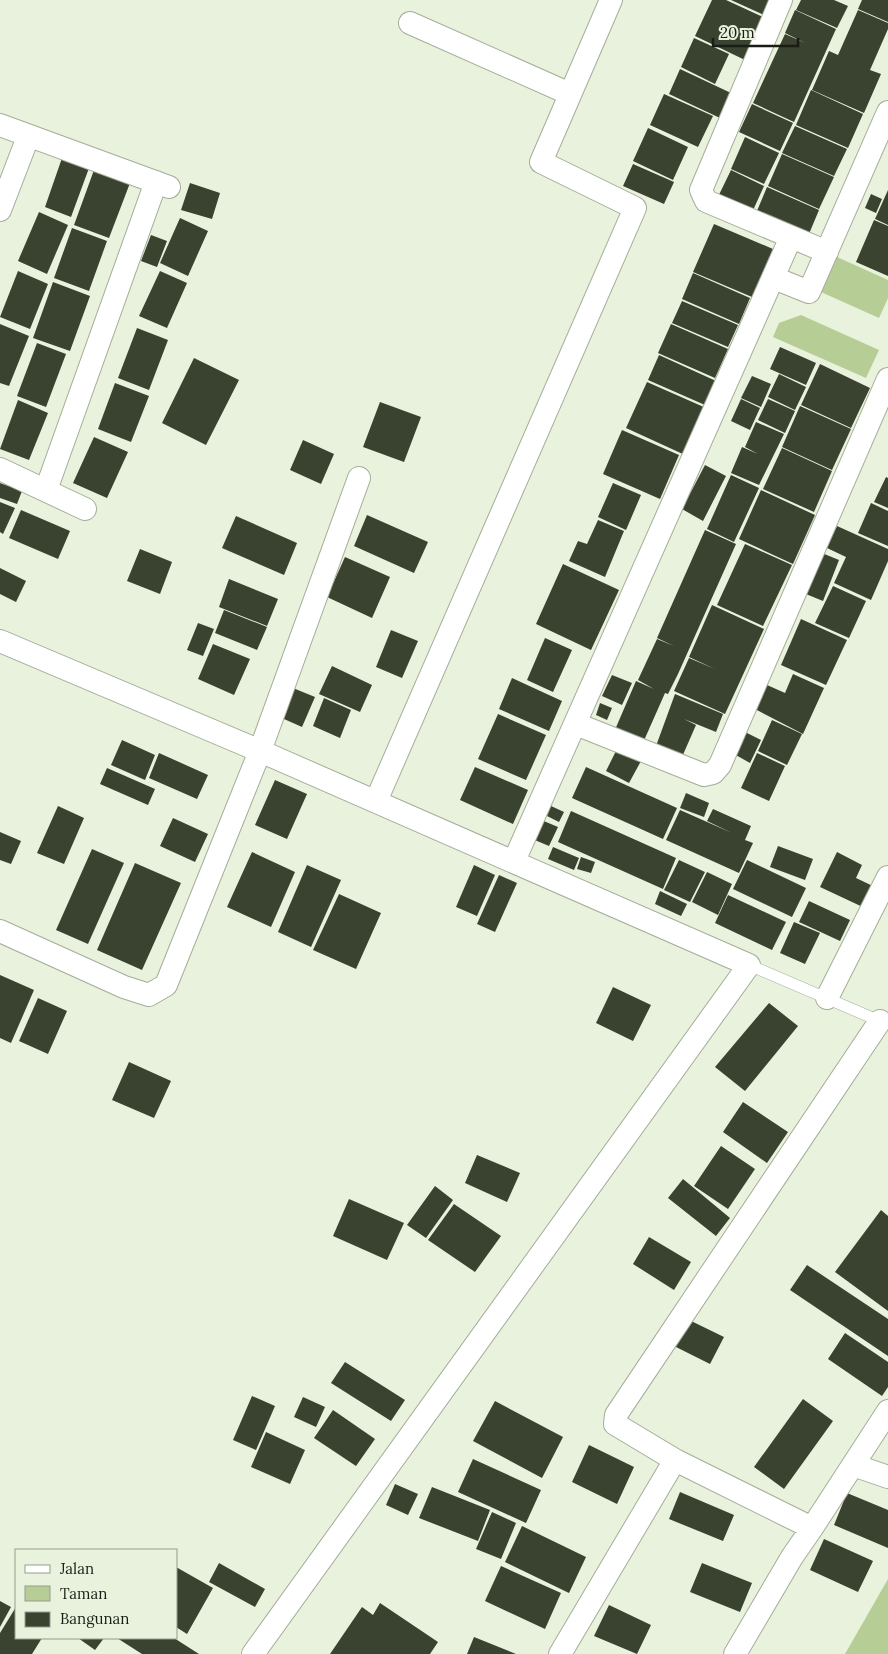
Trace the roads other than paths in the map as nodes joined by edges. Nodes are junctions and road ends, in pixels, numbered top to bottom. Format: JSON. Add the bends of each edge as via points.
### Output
{"nodes":[{"id":1,"x":611,"y":0,"type":"edge"},
{"id":2,"x":782,"y":0,"type":"edge"},
{"id":3,"x":410,"y":23,"type":"dead end"},
{"id":4,"x":570,"y":94,"type":"junction"},
{"id":5,"x":888,"y":112,"type":"edge"},
{"id":6,"x":0,"y":125,"type":"edge"},
{"id":7,"x":28,"y":137,"type":"junction"},
{"id":8,"x":0,"y":210,"type":"edge"},
{"id":9,"x":791,"y":237,"type":"junction"},
{"id":10,"x":827,"y":252,"type":"junction"},
{"id":11,"x":774,"y":278,"type":"junction"},
{"id":12,"x":888,"y":378,"type":"edge"},
{"id":13,"x":0,"y":469,"type":"edge"},
{"id":14,"x":359,"y":478,"type":"dead end"},
{"id":15,"x":46,"y":490,"type":"junction"},
{"id":16,"x":85,"y":509,"type":"dead end"},
{"id":17,"x":0,"y":641,"type":"edge"},
{"id":18,"x":576,"y":724,"type":"junction"},
{"id":19,"x":260,"y":751,"type":"junction"},
{"id":20,"x":376,"y":801,"type":"junction"},
{"id":21,"x":514,"y":861,"type":"junction"},
{"id":22,"x":888,"y":877,"type":"edge"},
{"id":23,"x":0,"y":931,"type":"edge"},
{"id":24,"x":749,"y":965,"type":"junction"},
{"id":25,"x":827,"y":998,"type":"junction"},
{"id":26,"x":884,"y":1023,"type":"edge"},
{"id":27,"x":888,"y":1412,"type":"edge"},
{"id":28,"x":675,"y":1460,"type":"junction"},
{"id":29,"x":853,"y":1465,"type":"junction"},
{"id":30,"x":888,"y":1476,"type":"edge"},
{"id":31,"x":812,"y":1528,"type":"junction"},
{"id":32,"x":254,"y":1654,"type":"edge"},
{"id":33,"x":560,"y":1654,"type":"edge"},
{"id":34,"x":735,"y":1654,"type":"edge"}],
"edges":[{"from":1,"to":4,"type":"street"},
{"from":2,"to":9,"type":"street","via":[[701,190],[706,202]]},
{"from":3,"to":4,"type":"street"},
{"from":4,"to":20,"type":"street","via":[[541,162],[635,208]]},
{"from":5,"to":10,"type":"street"},
{"from":6,"to":7,"type":"street"},
{"from":7,"to":8,"type":"street"},
{"from":7,"to":15,"type":"street","via":[[162,184]]},
{"from":9,"to":10,"type":"street"},
{"from":9,"to":11,"type":"street"},
{"from":10,"to":11,"type":"street","via":[[809,292]]},
{"from":11,"to":18,"type":"street"},
{"from":12,"to":18,"type":"street","via":[[720,765],[713,773],[704,775]]},
{"from":13,"to":15,"type":"street"},
{"from":14,"to":19,"type":"street"},
{"from":15,"to":16,"type":"street"},
{"from":17,"to":19,"type":"street"},
{"from":18,"to":21,"type":"street"},
{"from":19,"to":20,"type":"street"},
{"from":19,"to":23,"type":"street","via":[[166,985],[158,991],[149,995],[124,987]]},
{"from":20,"to":21,"type":"street"},
{"from":21,"to":24,"type":"street"},
{"from":22,"to":25,"type":"street"},
{"from":24,"to":25,"type":"lane"},
{"from":24,"to":32,"type":"street"},
{"from":25,"to":26,"type":"lane"},
{"from":26,"to":28,"type":"street","via":[[616,1415],[615,1424]]},
{"from":27,"to":29,"type":"street"},
{"from":28,"to":31,"type":"street"},
{"from":28,"to":33,"type":"street"},
{"from":29,"to":30,"type":"street"},
{"from":29,"to":31,"type":"street"},
{"from":31,"to":34,"type":"street"}]}
